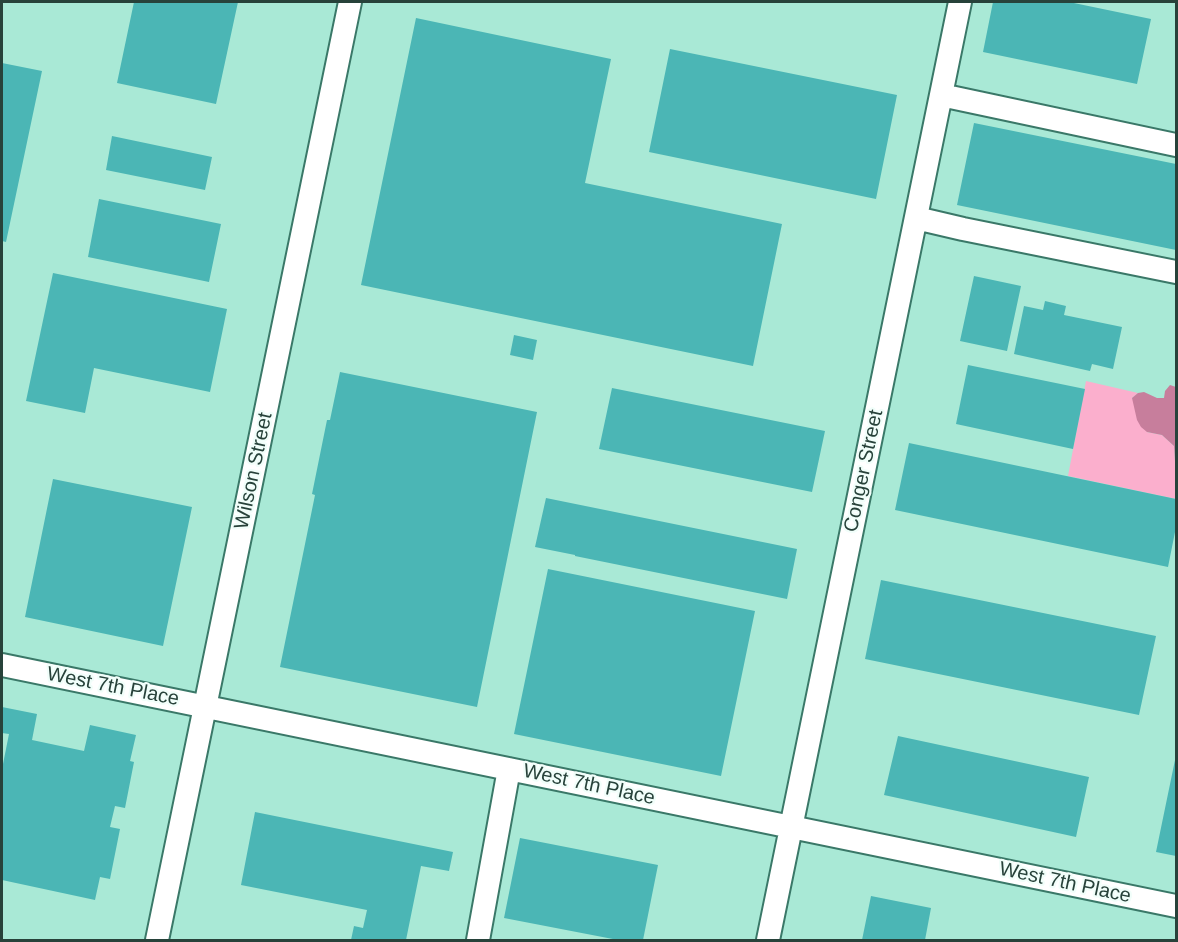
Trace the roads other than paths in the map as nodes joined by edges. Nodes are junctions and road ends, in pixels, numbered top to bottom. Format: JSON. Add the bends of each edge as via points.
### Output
{"nodes":[{"id":1,"x":350,"y":2,"type":"edge"},
{"id":2,"x":960,"y":2,"type":"edge"},
{"id":3,"x":941,"y":95,"type":"junction"},
{"id":4,"x":1176,"y":145,"type":"edge"},
{"id":5,"x":916,"y":218,"type":"junction"},
{"id":6,"x":1176,"y":272,"type":"edge"},
{"id":7,"x":2,"y":665,"type":"edge"},
{"id":8,"x":206,"y":706,"type":"junction"},
{"id":9,"x":509,"y":769,"type":"junction"},
{"id":10,"x":791,"y":827,"type":"junction"},
{"id":11,"x":1176,"y":906,"type":"edge"},
{"id":12,"x":157,"y":940,"type":"edge"},
{"id":13,"x":478,"y":940,"type":"edge"},
{"id":14,"x":768,"y":940,"type":"edge"}],
"edges":[{"from":1,"to":8,"type":"street","name":"Wilson Street"},
{"from":2,"to":3,"type":"street","name":"Conger Street"},
{"from":3,"to":4,"type":"street"},
{"from":3,"to":5,"type":"street","name":"Conger Street"},
{"from":5,"to":6,"type":"street"},
{"from":5,"to":10,"type":"street","name":"Conger Street"},
{"from":7,"to":8,"type":"street","name":"West 7th Place"},
{"from":8,"to":9,"type":"street","name":"West 7th Place"},
{"from":8,"to":12,"type":"street","name":"Wilson Street"},
{"from":9,"to":10,"type":"street","name":"West 7th Place"},
{"from":9,"to":13,"type":"street"},
{"from":10,"to":11,"type":"street","name":"West 7th Place"},
{"from":10,"to":14,"type":"street","name":"Conger Street"}]}
